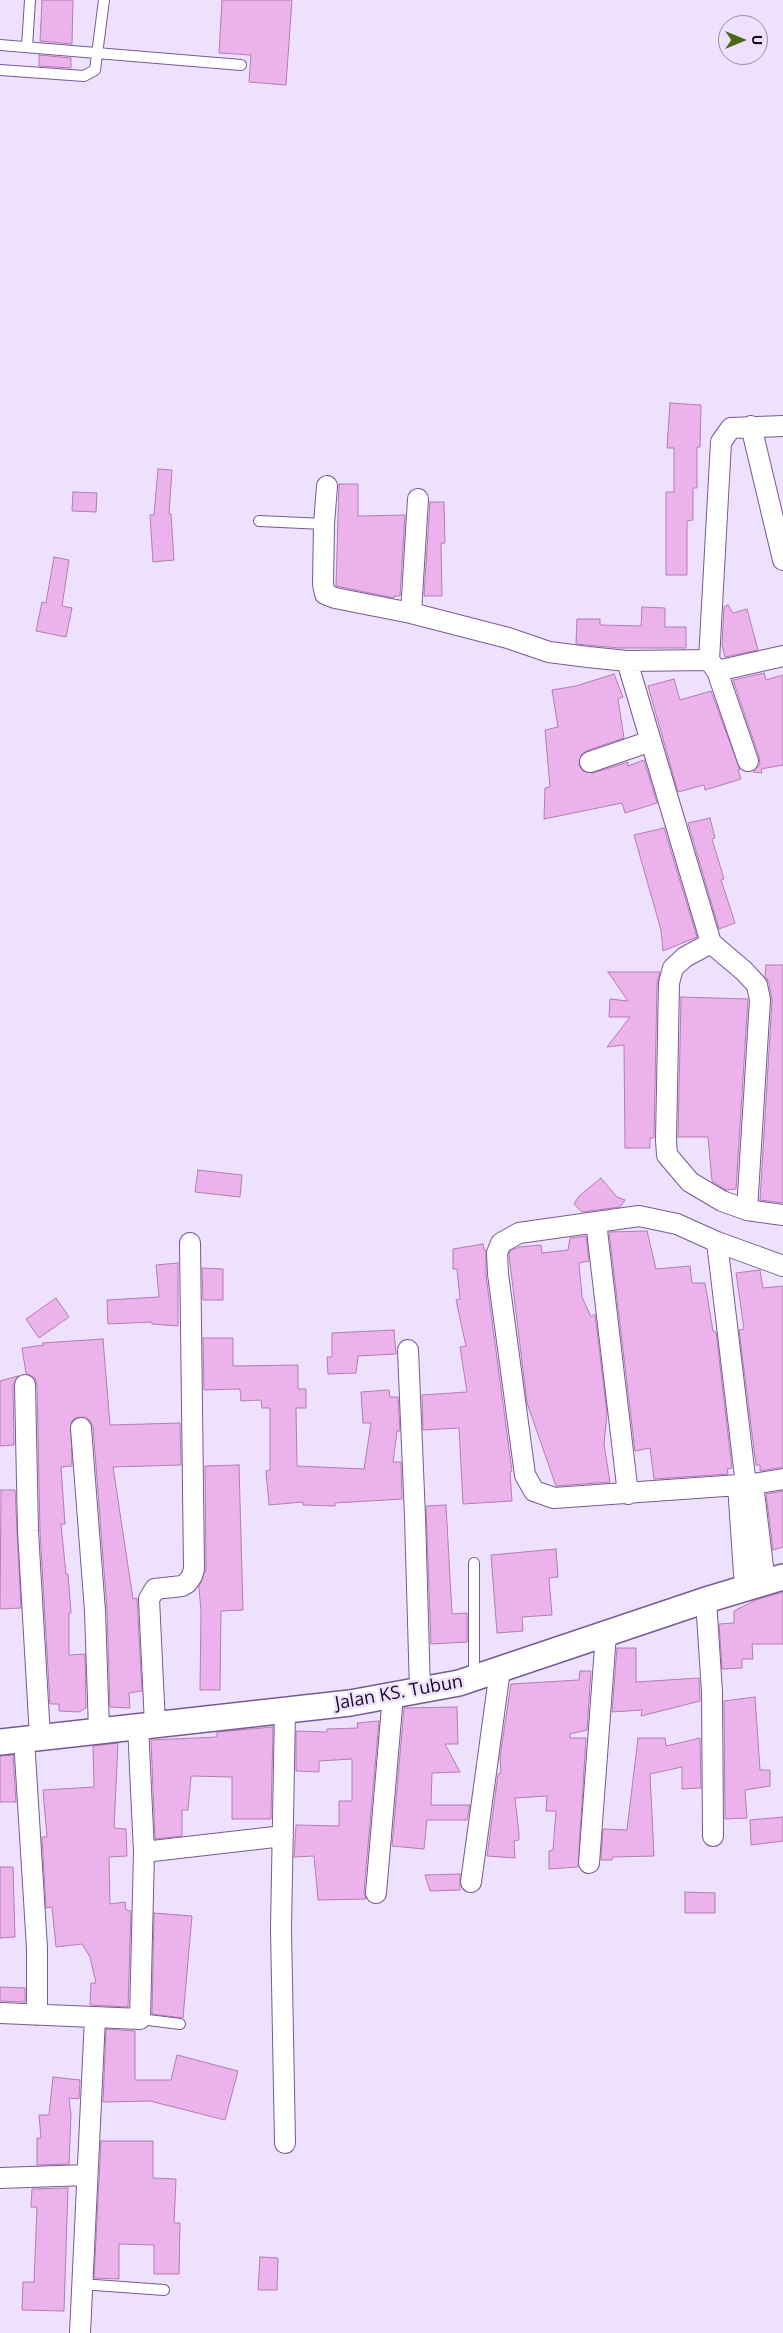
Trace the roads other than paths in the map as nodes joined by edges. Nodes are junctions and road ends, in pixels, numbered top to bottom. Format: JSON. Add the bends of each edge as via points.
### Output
{"nodes":[{"id":1,"x":30,"y":0,"type":"edge"},
{"id":2,"x":104,"y":0,"type":"edge"},
{"id":3,"x":0,"y":45,"type":"edge"},
{"id":4,"x":27,"y":47,"type":"junction"},
{"id":5,"x":98,"y":53,"type":"junction"},
{"id":6,"x":241,"y":65,"type":"dead end"},
{"id":7,"x":0,"y":70,"type":"edge"},
{"id":8,"x":751,"y":426,"type":"junction"},
{"id":9,"x":783,"y":426,"type":"edge"},
{"id":10,"x":327,"y":486,"type":"dead end"},
{"id":11,"x":418,"y":499,"type":"dead end"},
{"id":12,"x":259,"y":521,"type":"dead end"},
{"id":13,"x":324,"y":524,"type":"junction"},
{"id":14,"x":783,"y":560,"type":"edge"},
{"id":15,"x":411,"y":613,"type":"junction"},
{"id":16,"x":783,"y":656,"type":"edge"},
{"id":17,"x":627,"y":662,"type":"junction"},
{"id":18,"x":713,"y":666,"type":"junction"},
{"id":19,"x":651,"y":741,"type":"junction"},
{"id":20,"x":590,"y":762,"type":"dead end"},
{"id":21,"x":748,"y":762,"type":"dead end"},
{"id":22,"x":711,"y":943,"type":"junction"},
{"id":23,"x":747,"y":1210,"type":"junction"},
{"id":24,"x":783,"y":1215,"type":"edge"},
{"id":25,"x":596,"y":1222,"type":"junction"},
{"id":26,"x":717,"y":1242,"type":"junction"},
{"id":27,"x":190,"y":1243,"type":"dead end"},
{"id":28,"x":783,"y":1266,"type":"edge"},
{"id":29,"x":408,"y":1350,"type":"dead end"},
{"id":30,"x":25,"y":1385,"type":"dead end"},
{"id":31,"x":81,"y":1428,"type":"dead end"},
{"id":32,"x":783,"y":1479,"type":"edge"},
{"id":33,"x":745,"y":1485,"type":"junction"},
{"id":34,"x":628,"y":1494,"type":"junction"},
{"id":35,"x":474,"y":1563,"type":"dead end"},
{"id":36,"x":764,"y":1583,"type":"edge"},
{"id":37,"x":706,"y":1600,"type":"junction"},
{"id":38,"x":606,"y":1634,"type":"junction"},
{"id":39,"x":500,"y":1670,"type":"junction"},
{"id":40,"x":474,"y":1679,"type":"junction"},
{"id":41,"x":420,"y":1690,"type":"junction"},
{"id":42,"x":393,"y":1695,"type":"junction"},
{"id":43,"x":284,"y":1710,"type":"junction"},
{"id":44,"x":146,"y":1725,"type":"junction"},
{"id":45,"x":99,"y":1730,"type":"junction"},
{"id":46,"x":21,"y":1740,"type":"edge"},
{"id":47,"x":283,"y":1836,"type":"junction"},
{"id":48,"x":713,"y":1836,"type":"dead end"},
{"id":49,"x":144,"y":1852,"type":"junction"},
{"id":50,"x":589,"y":1863,"type":"dead end"},
{"id":51,"x":471,"y":1882,"type":"dead end"},
{"id":52,"x":376,"y":1893,"type":"dead end"},
{"id":53,"x":0,"y":2013,"type":"edge"},
{"id":54,"x":37,"y":2015,"type":"junction"},
{"id":55,"x":95,"y":2018,"type":"junction"},
{"id":56,"x":140,"y":2020,"type":"junction"},
{"id":57,"x":180,"y":2024,"type":"dead end"},
{"id":58,"x":285,"y":2143,"type":"dead end"},
{"id":59,"x":87,"y":2175,"type":"junction"},
{"id":60,"x":0,"y":2178,"type":"edge"},
{"id":61,"x":81,"y":2284,"type":"junction"},
{"id":62,"x":164,"y":2290,"type":"dead end"},
{"id":63,"x":80,"y":2333,"type":"edge"}],
"edges":[{"from":1,"to":4,"type":"lane"},
{"from":2,"to":5,"type":"lane"},
{"from":3,"to":4,"type":"lane"},
{"from":4,"to":5,"type":"lane"},
{"from":5,"to":6,"type":"lane"},
{"from":5,"to":7,"type":"lane","via":[[95,70],[84,76]]},
{"from":8,"to":9,"type":"street"},
{"from":8,"to":14,"type":"street"},
{"from":8,"to":18,"type":"street","via":[[731,428],[721,442]]},
{"from":10,"to":13,"type":"street"},
{"from":11,"to":15,"type":"street"},
{"from":12,"to":13,"type":"lane"},
{"from":13,"to":15,"type":"street","via":[[325,594]]},
{"from":15,"to":17,"type":"street","via":[[549,652]]},
{"from":16,"to":18,"type":"street"},
{"from":17,"to":18,"type":"street"},
{"from":17,"to":19,"type":"street"},
{"from":18,"to":21,"type":"street"},
{"from":19,"to":20,"type":"street"},
{"from":19,"to":22,"type":"street"},
{"from":22,"to":23,"type":"street","via":[[757,985],[760,1000]]},
{"from":22,"to":23,"type":"street","via":[[685,957],[673,968],[670,983],[667,1154],[690,1182],[722,1201]]},
{"from":23,"to":24,"type":"street"},
{"from":25,"to":26,"type":"street","via":[[649,1217],[677,1224]]},
{"from":25,"to":34,"type":"street"},
{"from":25,"to":34,"type":"street","via":[[519,1233],[507,1238],[497,1253],[498,1274],[525,1475],[529,1484],[541,1495],[554,1498]]},
{"from":26,"to":28,"type":"street"},
{"from":26,"to":33,"type":"street"},
{"from":27,"to":44,"type":"street","via":[[194,1569],[187,1583],[155,1589],[149,1599]]},
{"from":29,"to":41,"type":"street"},
{"from":30,"to":46,"type":"street","via":[[28,1541]]},
{"from":31,"to":45,"type":"street","via":[[95,1611]]},
{"from":32,"to":33,"type":"street"},
{"from":33,"to":34,"type":"street"},
{"from":33,"to":36,"type":"street"},
{"from":35,"to":40,"type":"lane"},
{"from":36,"to":37,"type":"street","name":"Jalan KS. Tubun"},
{"from":37,"to":38,"type":"street","name":"Jalan KS. Tubun"},
{"from":37,"to":48,"type":"street","via":[[712,1692]]},
{"from":38,"to":39,"type":"street","name":"Jalan KS. Tubun"},
{"from":38,"to":50,"type":"street"},
{"from":39,"to":40,"type":"street","name":"Jalan KS. Tubun"},
{"from":39,"to":51,"type":"street"},
{"from":40,"to":41,"type":"street","name":"Jalan KS. Tubun"},
{"from":41,"to":42,"type":"street","name":"Jalan KS. Tubun"},
{"from":42,"to":43,"type":"street","name":"Jalan KS. Tubun"},
{"from":42,"to":52,"type":"street"},
{"from":43,"to":44,"type":"street","name":"Jalan KS. Tubun"},
{"from":43,"to":47,"type":"street"},
{"from":44,"to":45,"type":"street","name":"Jalan KS. Tubun"},
{"from":44,"to":49,"type":"street"},
{"from":45,"to":46,"type":"street","name":"Jalan KS. Tubun"},
{"from":46,"to":54,"type":"street","via":[[37,1948]]},
{"from":47,"to":49,"type":"street"},
{"from":47,"to":58,"type":"street","via":[[281,1929]]},
{"from":49,"to":56,"type":"street"},
{"from":53,"to":54,"type":"street"},
{"from":54,"to":55,"type":"street"},
{"from":55,"to":56,"type":"street"},
{"from":55,"to":59,"type":"street"},
{"from":56,"to":57,"type":"lane"},
{"from":59,"to":60,"type":"street"},
{"from":59,"to":61,"type":"street"},
{"from":61,"to":62,"type":"lane"},
{"from":61,"to":63,"type":"street"}]}
